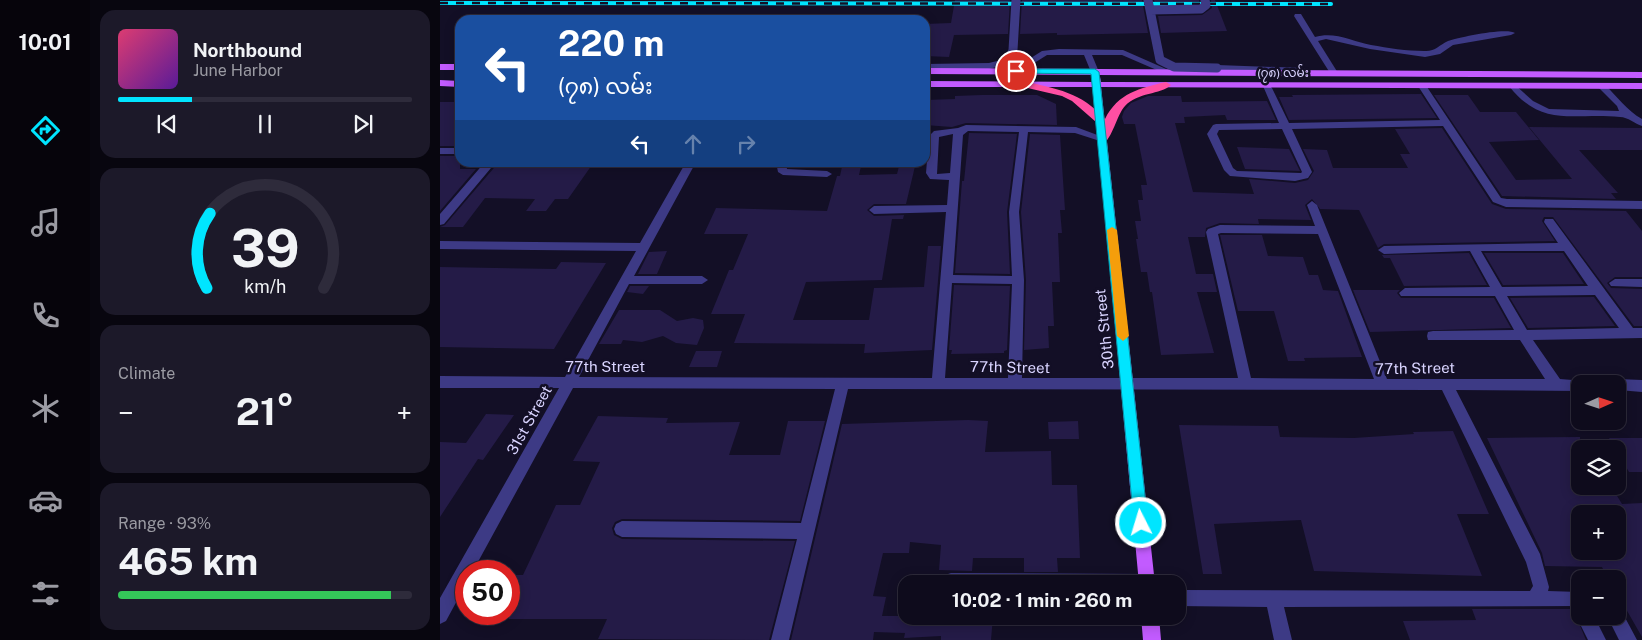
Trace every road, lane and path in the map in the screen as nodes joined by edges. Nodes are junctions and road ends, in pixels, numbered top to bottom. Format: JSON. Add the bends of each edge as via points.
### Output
{"nodes":[{"id":1,"x":1016,"y":0,"type":"edge"},
{"id":2,"x":1148,"y":0,"type":"edge"},
{"id":3,"x":1205,"y":0,"type":"edge"},
{"id":4,"x":1150,"y":10,"type":"junction"},
{"id":5,"x":1298,"y":16,"type":"dead end"},
{"id":6,"x":1511,"y":33,"type":"dead end"},
{"id":7,"x":1313,"y":40,"type":"junction"},
{"id":8,"x":1087,"y":53,"type":"junction"},
{"id":9,"x":440,"y":67,"type":"edge"},
{"id":10,"x":455,"y":67,"type":"edge"},
{"id":11,"x":930,"y":69,"type":"edge"},
{"id":12,"x":930,"y":69,"type":"edge"},
{"id":13,"x":1016,"y":71,"type":"junction"},
{"id":14,"x":1095,"y":72,"type":"junction"},
{"id":15,"x":1169,"y":72,"type":"junction"},
{"id":16,"x":1317,"y":73,"type":"junction"},
{"id":17,"x":1334,"y":73,"type":"junction"},
{"id":18,"x":1642,"y":75,"type":"edge"},
{"id":19,"x":440,"y":83,"type":"edge"},
{"id":20,"x":455,"y":84,"type":"edge"},
{"id":21,"x":930,"y":84,"type":"edge"},
{"id":22,"x":1018,"y":84,"type":"junction"},
{"id":23,"x":1097,"y":85,"type":"junction"},
{"id":24,"x":1166,"y":85,"type":"junction"},
{"id":25,"x":1267,"y":86,"type":"junction"},
{"id":26,"x":1422,"y":86,"type":"junction"},
{"id":27,"x":1513,"y":86,"type":"junction"},
{"id":28,"x":1601,"y":86,"type":"junction"},
{"id":29,"x":1642,"y":86,"type":"edge"},
{"id":30,"x":1625,"y":114,"type":"junction"},
{"id":31,"x":1100,"y":120,"type":"junction"},
{"id":32,"x":1446,"y":123,"type":"junction"},
{"id":33,"x":1642,"y":123,"type":"edge"},
{"id":34,"x":1286,"y":124,"type":"junction"},
{"id":35,"x":1024,"y":129,"type":"junction"},
{"id":36,"x":960,"y":132,"type":"junction"},
{"id":37,"x":1103,"y":139,"type":"junction"},
{"id":38,"x":440,"y":151,"type":"edge"},
{"id":39,"x":455,"y":151,"type":"edge"},
{"id":40,"x":487,"y":167,"type":"edge"},
{"id":41,"x":688,"y":167,"type":"edge"},
{"id":42,"x":782,"y":167,"type":"edge"},
{"id":43,"x":827,"y":174,"type":"dead end"},
{"id":44,"x":956,"y":176,"type":"junction"},
{"id":45,"x":1642,"y":204,"type":"edge"},
{"id":46,"x":1312,"y":205,"type":"dead end"},
{"id":47,"x":953,"y":208,"type":"junction"},
{"id":48,"x":874,"y":210,"type":"dead end"},
{"id":49,"x":440,"y":221,"type":"edge"},
{"id":50,"x":1549,"y":222,"type":"dead end"},
{"id":51,"x":1321,"y":230,"type":"junction"},
{"id":52,"x":440,"y":245,"type":"edge"},
{"id":53,"x":642,"y":247,"type":"junction"},
{"id":54,"x":1473,"y":247,"type":"junction"},
{"id":55,"x":1567,"y":247,"type":"junction"},
{"id":56,"x":1384,"y":250,"type":"dead end"},
{"id":57,"x":946,"y":279,"type":"junction"},
{"id":58,"x":626,"y":280,"type":"junction"},
{"id":59,"x":702,"y":280,"type":"dead end"},
{"id":60,"x":1018,"y":280,"type":"junction"},
{"id":61,"x":1642,"y":283,"type":"edge"},
{"id":62,"x":1615,"y":284,"type":"dead end"},
{"id":63,"x":1599,"y":290,"type":"junction"},
{"id":64,"x":1498,"y":291,"type":"junction"},
{"id":65,"x":1405,"y":292,"type":"dead end"},
{"id":66,"x":1522,"y":333,"type":"junction"},
{"id":67,"x":1636,"y":333,"type":"edge"},
{"id":68,"x":1433,"y":336,"type":"dead end"},
{"id":69,"x":440,"y":382,"type":"edge"},
{"id":70,"x":568,"y":382,"type":"junction"},
{"id":71,"x":938,"y":382,"type":"junction"},
{"id":72,"x":843,"y":383,"type":"junction"},
{"id":73,"x":1015,"y":383,"type":"junction"},
{"id":74,"x":1128,"y":384,"type":"junction"},
{"id":75,"x":1246,"y":384,"type":"junction"},
{"id":76,"x":1446,"y":384,"type":"junction"},
{"id":77,"x":1383,"y":385,"type":"junction"},
{"id":78,"x":1556,"y":385,"type":"junction"},
{"id":79,"x":1571,"y":385,"type":"edge"},
{"id":80,"x":1626,"y":385,"type":"edge"},
{"id":81,"x":1642,"y":386,"type":"edge"},
{"id":82,"x":622,"y":529,"type":"dead end"},
{"id":83,"x":808,"y":531,"type":"junction"},
{"id":84,"x":1146,"y":575,"type":"edge"},
{"id":85,"x":1186,"y":598,"type":"edge"},
{"id":86,"x":1274,"y":598,"type":"junction"},
{"id":87,"x":1535,"y":599,"type":"junction"},
{"id":88,"x":1571,"y":601,"type":"edge"},
{"id":89,"x":440,"y":615,"type":"edge"},
{"id":90,"x":1151,"y":625,"type":"edge"},
{"id":91,"x":1590,"y":625,"type":"edge"},
{"id":92,"x":1620,"y":625,"type":"edge"},
{"id":93,"x":780,"y":640,"type":"edge"},
{"id":94,"x":1152,"y":640,"type":"edge"},
{"id":95,"x":1283,"y":640,"type":"edge"},
{"id":96,"x":1597,"y":640,"type":"edge"},
{"id":97,"x":1628,"y":640,"type":"edge"}],
"edges":[{"from":1,"to":11,"type":"street","bridge":true,"via":[[1013,50],[1009,61],[998,65]]},
{"from":2,"to":4,"type":"street","bridge":true},
{"from":3,"to":4,"type":"street","bridge":true,"via":[[1206,5],[1201,9]]},
{"from":4,"to":16,"type":"street","bridge":true,"via":[[1160,60],[1174,67]]},
{"from":5,"to":7,"type":"street"},
{"from":6,"to":7,"type":"street","via":[[1450,43],[1436,52],[1425,54],[1370,47],[1326,36]]},
{"from":7,"to":17,"type":"street"},
{"from":8,"to":13,"type":"street","via":[[1045,53]]},
{"from":8,"to":14,"type":"street"},
{"from":8,"to":15,"type":"street","via":[[1123,53]]},
{"from":9,"to":10,"type":"main road"},
{"from":12,"to":13,"type":"main road","name":"(၇၈) လမ်း"},
{"from":13,"to":14,"type":"main road","name":"(၇၈) လမ်း"},
{"from":13,"to":22,"type":"street"},
{"from":14,"to":15,"type":"main road","name":"(၇၈) လမ်း"},
{"from":14,"to":23,"type":"main road","name":"30th Street"},
{"from":15,"to":16,"type":"main road","name":"(၇၈) လမ်း"},
{"from":16,"to":17,"type":"main road","name":"(၇၈) လမ်း"},
{"from":17,"to":18,"type":"main road","name":"(၇၈) လမ်း"},
{"from":19,"to":20,"type":"main road"},
{"from":21,"to":22,"type":"main road","name":"(၇၈) လမ်း"},
{"from":22,"to":23,"type":"main road","name":"(၇၈) လမ်း"},
{"from":22,"to":31,"type":"highway","via":[[1071,96]]},
{"from":23,"to":24,"type":"main road","name":"(၇၈) လမ်း"},
{"from":23,"to":31,"type":"main road","name":"30th Street"},
{"from":24,"to":25,"type":"main road","name":"(၇၈) လမ်း"},
{"from":24,"to":37,"type":"highway","via":[[1128,97],[1112,114]]},
{"from":25,"to":26,"type":"main road","name":"(၇၈) လမ်း"},
{"from":25,"to":34,"type":"street"},
{"from":26,"to":27,"type":"main road","name":"(၇၈) လမ်း"},
{"from":26,"to":32,"type":"street"},
{"from":27,"to":28,"type":"main road","name":"(၇၈) လမ်း"},
{"from":27,"to":30,"type":"street","via":[[1530,104],[1547,112]]},
{"from":28,"to":29,"type":"main road","name":"(၇၈) လမ်း"},
{"from":28,"to":30,"type":"street"},
{"from":30,"to":33,"type":"street"},
{"from":31,"to":37,"type":"main road","name":"30th Street"},
{"from":32,"to":34,"type":"street"},
{"from":32,"to":45,"type":"street","via":[[1497,200],[1506,203]]},
{"from":34,"to":34,"type":"street","via":[[1307,172],[1304,176],[1285,178],[1234,174],[1212,134],[1216,127]]},
{"from":35,"to":36,"type":"street","via":[[966,128]]},
{"from":35,"to":37,"type":"street","via":[[1076,130]]},
{"from":35,"to":60,"type":"street","via":[[1014,212]]},
{"from":36,"to":44,"type":"street"},
{"from":36,"to":44,"type":"street","via":[[940,132],[934,136],[931,161],[934,177]]},
{"from":37,"to":74,"type":"main road","name":"30th Street"},
{"from":38,"to":39,"type":"street"},
{"from":40,"to":49,"type":"street"},
{"from":41,"to":53,"type":"street","name":"31st Street"},
{"from":42,"to":43,"type":"street","via":[[783,172]]},
{"from":44,"to":47,"type":"street"},
{"from":46,"to":51,"type":"street"},
{"from":47,"to":48,"type":"street"},
{"from":47,"to":57,"type":"street"},
{"from":50,"to":55,"type":"street"},
{"from":51,"to":75,"type":"street","via":[[1220,229],[1212,232]]},
{"from":51,"to":77,"type":"street"},
{"from":52,"to":53,"type":"street"},
{"from":53,"to":58,"type":"street","name":"31st Street"},
{"from":54,"to":55,"type":"street"},
{"from":54,"to":56,"type":"street"},
{"from":54,"to":64,"type":"street"},
{"from":55,"to":63,"type":"street"},
{"from":57,"to":60,"type":"street"},
{"from":57,"to":71,"type":"street"},
{"from":58,"to":59,"type":"street"},
{"from":58,"to":70,"type":"street","name":"31st Street"},
{"from":60,"to":73,"type":"street"},
{"from":61,"to":62,"type":"street"},
{"from":63,"to":64,"type":"street"},
{"from":63,"to":67,"type":"street"},
{"from":64,"to":65,"type":"street"},
{"from":64,"to":66,"type":"street"},
{"from":66,"to":67,"type":"street"},
{"from":66,"to":68,"type":"street"},
{"from":66,"to":78,"type":"street"},
{"from":69,"to":70,"type":"street","name":"77th Street"},
{"from":70,"to":72,"type":"street","name":"77th Street"},
{"from":70,"to":89,"type":"street","name":"31st Street"},
{"from":71,"to":72,"type":"street","name":"77th Street"},
{"from":71,"to":73,"type":"street","name":"77th Street"},
{"from":72,"to":83,"type":"street"},
{"from":73,"to":74,"type":"street","name":"77th Street"},
{"from":74,"to":75,"type":"street","name":"77th Street"},
{"from":74,"to":84,"type":"main road","name":"30th Street"},
{"from":75,"to":77,"type":"street","name":"77th Street"},
{"from":76,"to":77,"type":"street","name":"77th Street"},
{"from":76,"to":78,"type":"street","name":"77th Street"},
{"from":76,"to":87,"type":"street","via":[[1534,560],[1540,587]]},
{"from":78,"to":79,"type":"street","name":"77th Street"},
{"from":80,"to":81,"type":"street"},
{"from":82,"to":83,"type":"street"},
{"from":83,"to":93,"type":"street"},
{"from":85,"to":86,"type":"street"},
{"from":86,"to":87,"type":"street"},
{"from":86,"to":95,"type":"street"},
{"from":87,"to":88,"type":"street"},
{"from":90,"to":94,"type":"main road"},
{"from":91,"to":96,"type":"street"},
{"from":92,"to":97,"type":"street"}]}
